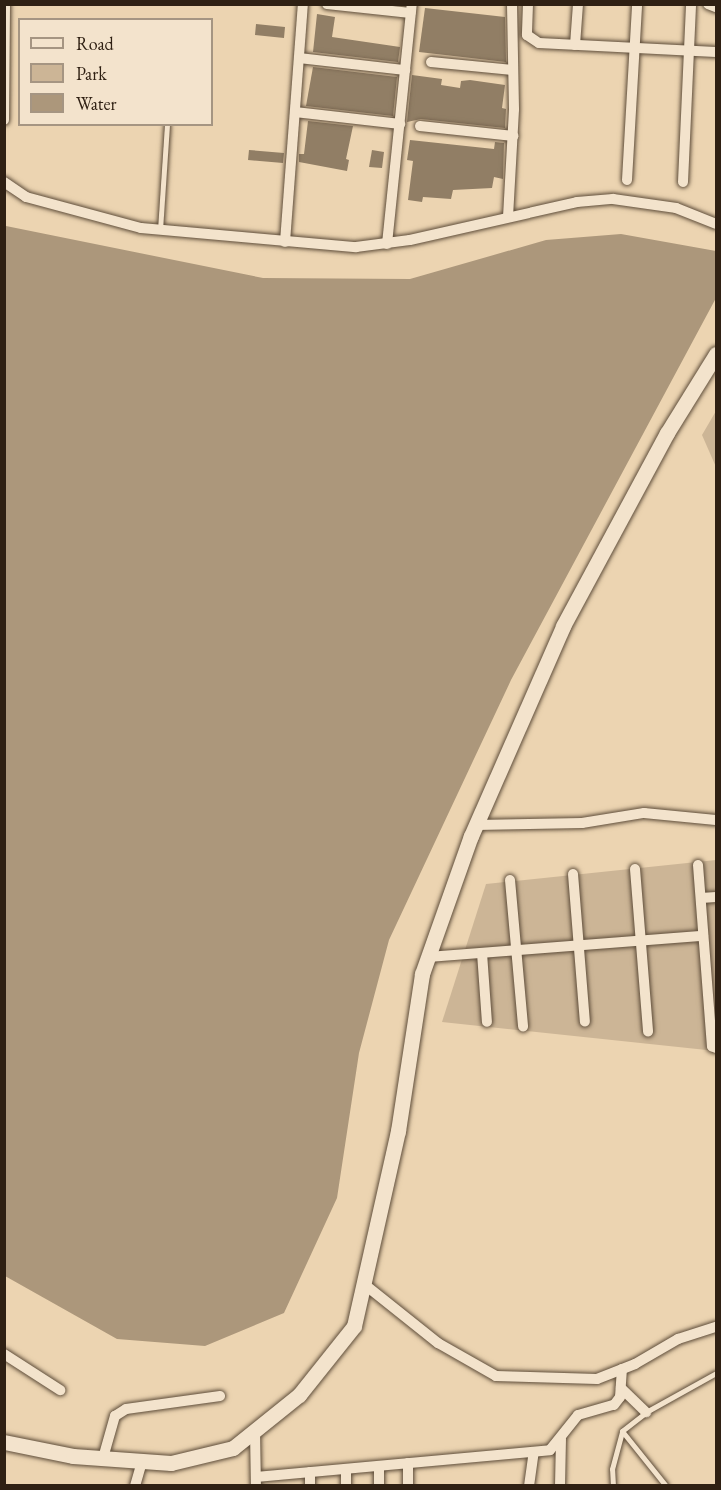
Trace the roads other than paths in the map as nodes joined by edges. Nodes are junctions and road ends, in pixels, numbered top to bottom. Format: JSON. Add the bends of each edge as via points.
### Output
{"nodes":[{"id":1,"x":5,"y":4,"type":"edge"},
{"id":2,"x":303,"y":4,"type":"edge"},
{"id":3,"x":327,"y":4,"type":"edge"},
{"id":4,"x":512,"y":4,"type":"edge"},
{"id":5,"x":528,"y":4,"type":"edge"},
{"id":6,"x":578,"y":4,"type":"edge"},
{"id":7,"x":637,"y":4,"type":"edge"},
{"id":8,"x":691,"y":4,"type":"edge"},
{"id":9,"x":708,"y":4,"type":"edge"},
{"id":10,"x":717,"y":7,"type":"edge"},
{"id":11,"x":411,"y":9,"type":"edge"},
{"id":12,"x":575,"y":45,"type":"junction"},
{"id":13,"x":634,"y":47,"type":"junction"},
{"id":14,"x":690,"y":50,"type":"junction"},
{"id":15,"x":717,"y":52,"type":"edge"},
{"id":16,"x":5,"y":58,"type":"edge"},
{"id":17,"x":299,"y":58,"type":"junction"},
{"id":18,"x":431,"y":62,"type":"dead end"},
{"id":19,"x":405,"y":70,"type":"junction"},
{"id":20,"x":513,"y":70,"type":"junction"},
{"id":21,"x":295,"y":112,"type":"junction"},
{"id":22,"x":4,"y":120,"type":"edge"},
{"id":23,"x":400,"y":124,"type":"junction"},
{"id":24,"x":167,"y":126,"type":"edge"},
{"id":25,"x":420,"y":126,"type":"dead end"},
{"id":26,"x":513,"y":136,"type":"junction"},
{"id":27,"x":627,"y":180,"type":"dead end"},
{"id":28,"x":683,"y":182,"type":"dead end"},
{"id":29,"x":7,"y":189,"type":"edge"},
{"id":30,"x":508,"y":217,"type":"junction"},
{"id":31,"x":717,"y":224,"type":"edge"},
{"id":32,"x":160,"y":231,"type":"junction"},
{"id":33,"x":285,"y":242,"type":"junction"},
{"id":34,"x":387,"y":244,"type":"junction"},
{"id":35,"x":717,"y":354,"type":"edge"},
{"id":36,"x":717,"y":820,"type":"edge"},
{"id":37,"x":476,"y":825,"type":"junction"},
{"id":38,"x":698,"y":865,"type":"dead end"},
{"id":39,"x":635,"y":869,"type":"dead end"},
{"id":40,"x":573,"y":874,"type":"dead end"},
{"id":41,"x":510,"y":880,"type":"dead end"},
{"id":42,"x":717,"y":897,"type":"edge"},
{"id":43,"x":701,"y":898,"type":"junction"},
{"id":44,"x":703,"y":936,"type":"junction"},
{"id":45,"x":641,"y":941,"type":"junction"},
{"id":46,"x":579,"y":946,"type":"junction"},
{"id":47,"x":516,"y":950,"type":"junction"},
{"id":48,"x":482,"y":953,"type":"junction"},
{"id":49,"x":428,"y":957,"type":"junction"},
{"id":50,"x":487,"y":1022,"type":"dead end"},
{"id":51,"x":585,"y":1022,"type":"dead end"},
{"id":52,"x":523,"y":1026,"type":"dead end"},
{"id":53,"x":648,"y":1031,"type":"dead end"},
{"id":54,"x":717,"y":1048,"type":"edge"},
{"id":55,"x":364,"y":1284,"type":"junction"},
{"id":56,"x":717,"y":1327,"type":"edge"},
{"id":57,"x":4,"y":1354,"type":"edge"},
{"id":58,"x":622,"y":1369,"type":"junction"},
{"id":59,"x":717,"y":1373,"type":"edge"},
{"id":60,"x":621,"y":1388,"type":"junction"},
{"id":61,"x":60,"y":1390,"type":"dead end"},
{"id":62,"x":220,"y":1396,"type":"dead end"},
{"id":63,"x":646,"y":1412,"type":"junction"},
{"id":64,"x":255,"y":1431,"type":"junction"},
{"id":65,"x":622,"y":1431,"type":"junction"},
{"id":66,"x":561,"y":1439,"type":"junction"},
{"id":67,"x":4,"y":1442,"type":"edge"},
{"id":68,"x":534,"y":1452,"type":"junction"},
{"id":69,"x":103,"y":1458,"type":"junction"},
{"id":70,"x":142,"y":1461,"type":"junction"},
{"id":71,"x":408,"y":1463,"type":"junction"},
{"id":72,"x":379,"y":1466,"type":"junction"},
{"id":73,"x":346,"y":1469,"type":"junction"},
{"id":74,"x":310,"y":1472,"type":"junction"},
{"id":75,"x":256,"y":1481,"type":"edge"},
{"id":76,"x":135,"y":1485,"type":"edge"},
{"id":77,"x":310,"y":1485,"type":"edge"},
{"id":78,"x":346,"y":1485,"type":"edge"},
{"id":79,"x":379,"y":1485,"type":"edge"},
{"id":80,"x":408,"y":1485,"type":"edge"},
{"id":81,"x":529,"y":1485,"type":"edge"},
{"id":82,"x":560,"y":1485,"type":"edge"},
{"id":83,"x":613,"y":1485,"type":"edge"},
{"id":84,"x":666,"y":1485,"type":"edge"}],
"edges":[{"from":1,"to":16,"type":"street"},
{"from":2,"to":17,"type":"street"},
{"from":3,"to":11,"type":"street"},
{"from":4,"to":20,"type":"street"},
{"from":5,"to":12,"type":"street","via":[[526,29],[531,41]]},
{"from":6,"to":12,"type":"street"},
{"from":7,"to":13,"type":"street"},
{"from":8,"to":14,"type":"street"},
{"from":9,"to":10,"type":"street"},
{"from":11,"to":19,"type":"street"},
{"from":12,"to":13,"type":"street"},
{"from":13,"to":14,"type":"street"},
{"from":13,"to":27,"type":"street"},
{"from":14,"to":15,"type":"street"},
{"from":14,"to":28,"type":"street"},
{"from":16,"to":22,"type":"street"},
{"from":17,"to":19,"type":"street"},
{"from":17,"to":21,"type":"street"},
{"from":18,"to":20,"type":"street"},
{"from":19,"to":23,"type":"street"},
{"from":20,"to":26,"type":"street"},
{"from":21,"to":23,"type":"street"},
{"from":21,"to":33,"type":"street"},
{"from":23,"to":34,"type":"street"},
{"from":24,"to":32,"type":"lane"},
{"from":25,"to":26,"type":"street"},
{"from":26,"to":30,"type":"street"},
{"from":29,"to":32,"type":"street","via":[[97,218]]},
{"from":30,"to":31,"type":"street","via":[[577,202],[613,199],[676,208]]},
{"from":30,"to":34,"type":"street"},
{"from":32,"to":33,"type":"street"},
{"from":33,"to":34,"type":"street","via":[[356,247]]},
{"from":35,"to":37,"type":"street","via":[[667,433],[563,626]]},
{"from":36,"to":37,"type":"street","via":[[644,813],[582,823]]},
{"from":37,"to":49,"type":"street"},
{"from":38,"to":43,"type":"street"},
{"from":39,"to":45,"type":"street"},
{"from":40,"to":46,"type":"street"},
{"from":41,"to":47,"type":"street"},
{"from":42,"to":43,"type":"street"},
{"from":43,"to":44,"type":"street"},
{"from":44,"to":45,"type":"street"},
{"from":44,"to":54,"type":"street","via":[[712,1046]]},
{"from":45,"to":46,"type":"street"},
{"from":45,"to":53,"type":"street"},
{"from":46,"to":47,"type":"street"},
{"from":46,"to":51,"type":"street"},
{"from":47,"to":48,"type":"street"},
{"from":47,"to":52,"type":"street"},
{"from":48,"to":49,"type":"street"},
{"from":48,"to":50,"type":"street"},
{"from":49,"to":55,"type":"street","via":[[412,1030],[398,1131]]},
{"from":55,"to":58,"type":"street","via":[[438,1343],[496,1376],[597,1379]]},
{"from":55,"to":64,"type":"street","via":[[354,1326],[299,1395]]},
{"from":56,"to":58,"type":"street","via":[[678,1339]]},
{"from":57,"to":61,"type":"street"},
{"from":58,"to":60,"type":"street"},
{"from":59,"to":63,"type":"lane"},
{"from":60,"to":63,"type":"street"},
{"from":60,"to":66,"type":"street","via":[[614,1405],[578,1415]]},
{"from":62,"to":69,"type":"street","via":[[126,1409],[115,1416]]},
{"from":63,"to":65,"type":"lane"},
{"from":64,"to":70,"type":"street","via":[[233,1448],[171,1463]]},
{"from":64,"to":75,"type":"street"},
{"from":65,"to":83,"type":"lane","via":[[612,1468]]},
{"from":65,"to":84,"type":"lane"},
{"from":66,"to":68,"type":"street","via":[[550,1450]]},
{"from":66,"to":82,"type":"street"},
{"from":67,"to":69,"type":"street"},
{"from":68,"to":71,"type":"street"},
{"from":68,"to":81,"type":"street"},
{"from":69,"to":70,"type":"street"},
{"from":70,"to":76,"type":"street"},
{"from":71,"to":72,"type":"street"},
{"from":71,"to":80,"type":"street"},
{"from":72,"to":73,"type":"street"},
{"from":72,"to":79,"type":"street"},
{"from":73,"to":74,"type":"street"},
{"from":73,"to":78,"type":"street"},
{"from":74,"to":75,"type":"street"},
{"from":74,"to":77,"type":"street"}]}
